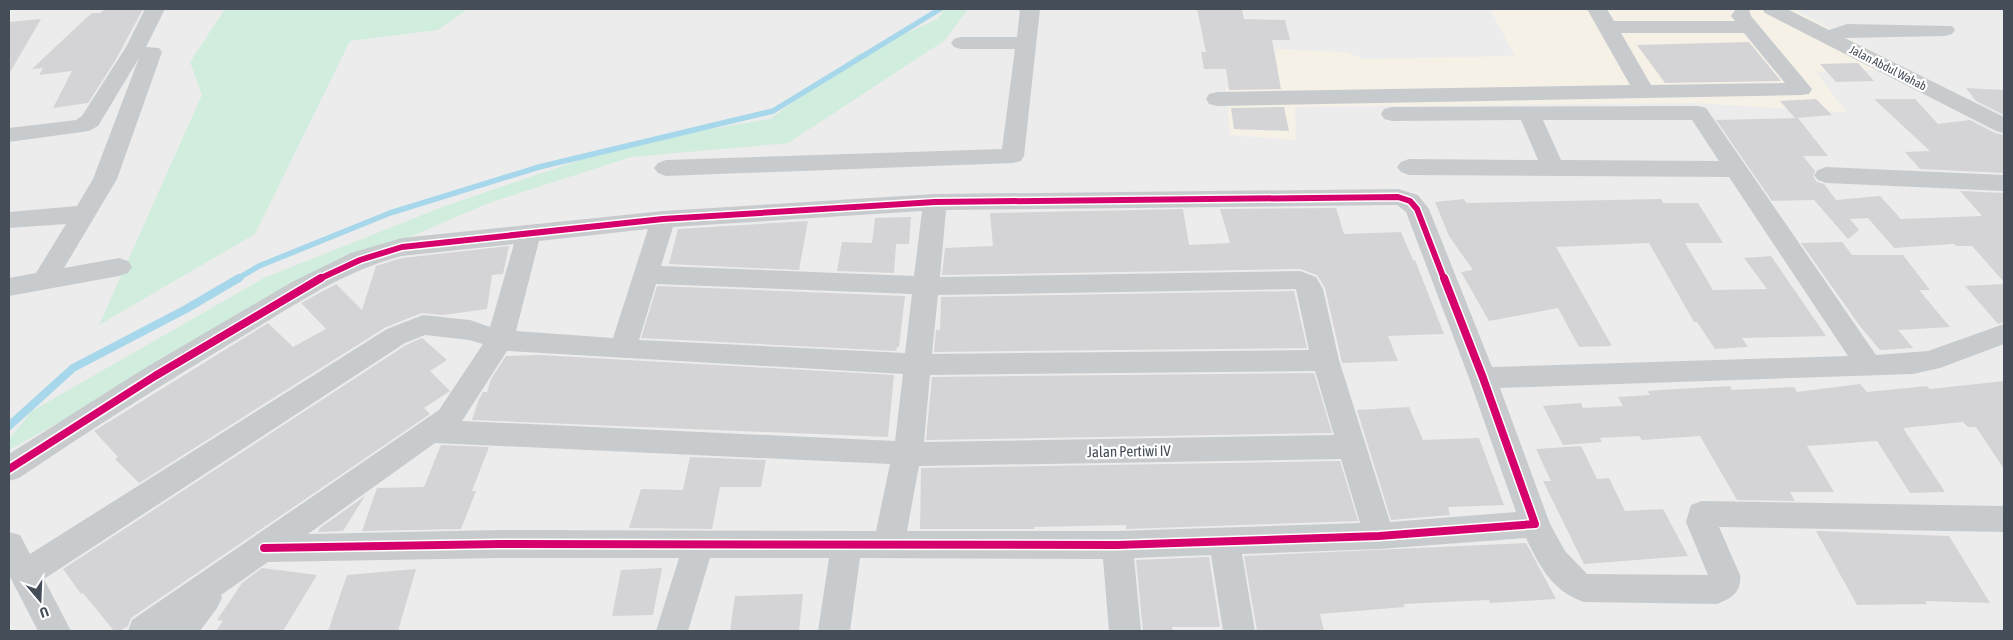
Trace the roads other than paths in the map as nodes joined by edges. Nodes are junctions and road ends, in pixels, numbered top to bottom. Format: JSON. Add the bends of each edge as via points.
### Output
{"nodes":[{"id":1,"x":155,"y":9,"type":"edge"},
{"id":2,"x":1030,"y":9,"type":"edge"},
{"id":3,"x":1597,"y":9,"type":"edge"},
{"id":4,"x":1772,"y":9,"type":"edge"},
{"id":5,"x":1748,"y":17,"type":"edge"},
{"id":6,"x":1615,"y":27,"type":"junction"},
{"id":7,"x":1945,"y":30,"type":"dead end"},
{"id":8,"x":1828,"y":37,"type":"junction"},
{"id":9,"x":961,"y":43,"type":"dead end"},
{"id":10,"x":1026,"y":43,"type":"junction"},
{"id":11,"x":141,"y":59,"type":"junction"},
{"id":12,"x":1645,"y":93,"type":"junction"},
{"id":13,"x":1216,"y":99,"type":"dead end"},
{"id":14,"x":1392,"y":114,"type":"dead end"},
{"id":15,"x":1529,"y":114,"type":"junction"},
{"id":16,"x":2004,"y":126,"type":"edge"},
{"id":17,"x":9,"y":135,"type":"edge"},
{"id":18,"x":1409,"y":166,"type":"dead end"},
{"id":19,"x":666,"y":168,"type":"dead end"},
{"id":20,"x":1552,"y":168,"type":"junction"},
{"id":21,"x":1735,"y":169,"type":"junction"},
{"id":22,"x":1826,"y":175,"type":"dead end"},
{"id":23,"x":2004,"y":183,"type":"edge"},
{"id":24,"x":935,"y":202,"type":"junction"},
{"id":25,"x":83,"y":214,"type":"junction"},
{"id":26,"x":663,"y":219,"type":"junction"},
{"id":27,"x":9,"y":220,"type":"edge"},
{"id":28,"x":529,"y":232,"type":"junction"},
{"id":29,"x":119,"y":267,"type":"dead end"},
{"id":30,"x":646,"y":275,"type":"junction"},
{"id":31,"x":44,"y":281,"type":"junction"},
{"id":32,"x":926,"y":285,"type":"junction"},
{"id":33,"x":10,"y":287,"type":"dead end"},
{"id":34,"x":2004,"y":334,"type":"edge"},
{"id":35,"x":500,"y":340,"type":"junction"},
{"id":36,"x":623,"y":349,"type":"junction"},
{"id":37,"x":1325,"y":360,"type":"junction"},
{"id":38,"x":917,"y":365,"type":"junction"},
{"id":39,"x":1869,"y":366,"type":"junction"},
{"id":40,"x":1482,"y":378,"type":"junction"},
{"id":41,"x":431,"y":431,"type":"junction"},
{"id":42,"x":1351,"y":447,"type":"junction"},
{"id":43,"x":907,"y":452,"type":"junction"},
{"id":44,"x":9,"y":469,"type":"edge"},
{"id":45,"x":2004,"y":519,"type":"edge"},
{"id":46,"x":1535,"y":524,"type":"junction"},
{"id":47,"x":1379,"y":536,"type":"junction"},
{"id":48,"x":1225,"y":543,"type":"junction"},
{"id":49,"x":9,"y":544,"type":"edge"},
{"id":50,"x":889,"y":544,"type":"junction"},
{"id":51,"x":846,"y":545,"type":"junction"},
{"id":52,"x":1117,"y":545,"type":"junction"},
{"id":53,"x":698,"y":546,"type":"junction"},
{"id":54,"x":264,"y":548,"type":"junction"},
{"id":55,"x":228,"y":573,"type":"junction"},
{"id":56,"x":26,"y":574,"type":"junction"},
{"id":57,"x":54,"y":631,"type":"edge"},
{"id":58,"x":144,"y":631,"type":"edge"},
{"id":59,"x":180,"y":631,"type":"edge"},
{"id":60,"x":672,"y":631,"type":"edge"},
{"id":61,"x":834,"y":631,"type":"edge"},
{"id":62,"x":1125,"y":631,"type":"edge"},
{"id":63,"x":1240,"y":631,"type":"edge"}],
"edges":[{"from":1,"to":11,"type":"street"},
{"from":2,"to":10,"type":"street"},
{"from":3,"to":6,"type":"street"},
{"from":4,"to":8,"type":"street","name":"Jalan Abdul Wahab"},
{"from":5,"to":6,"type":"street"},
{"from":5,"to":12,"type":"street","via":[[1801,89]]},
{"from":6,"to":12,"type":"street"},
{"from":7,"to":8,"type":"street","via":[[1847,30]]},
{"from":8,"to":16,"type":"street","name":"Jalan Abdul Wahab"},
{"from":9,"to":10,"type":"street"},
{"from":10,"to":19,"type":"street","via":[[1013,156]]},
{"from":11,"to":17,"type":"street","via":[[90,121],[81,126]]},
{"from":11,"to":25,"type":"street","via":[[121,140],[105,179]]},
{"from":12,"to":13,"type":"street"},
{"from":14,"to":15,"type":"street"},
{"from":15,"to":20,"type":"street"},
{"from":15,"to":21,"type":"street","via":[[1698,113]]},
{"from":18,"to":20,"type":"street"},
{"from":20,"to":21,"type":"street"},
{"from":21,"to":39,"type":"street"},
{"from":22,"to":23,"type":"street"},
{"from":24,"to":26,"type":"street"},
{"from":24,"to":32,"type":"street"},
{"from":24,"to":40,"type":"street","via":[[1398,197],[1410,201],[1416,209]]},
{"from":25,"to":27,"type":"street"},
{"from":25,"to":31,"type":"street"},
{"from":26,"to":28,"type":"street"},
{"from":26,"to":30,"type":"street"},
{"from":28,"to":35,"type":"street"},
{"from":28,"to":44,"type":"street","via":[[402,247],[345,264],[117,398]]},
{"from":29,"to":31,"type":"street"},
{"from":30,"to":32,"type":"street"},
{"from":30,"to":36,"type":"street"},
{"from":31,"to":33,"type":"street"},
{"from":32,"to":37,"type":"street","via":[[1300,280],[1310,290]]},
{"from":32,"to":38,"type":"street"},
{"from":34,"to":39,"type":"street","via":[[1930,361]]},
{"from":35,"to":36,"type":"street"},
{"from":35,"to":41,"type":"street","via":[[449,418]]},
{"from":35,"to":56,"type":"street","via":[[470,330],[423,325],[411,328]]},
{"from":36,"to":38,"type":"street"},
{"from":37,"to":38,"type":"street"},
{"from":37,"to":42,"type":"street"},
{"from":38,"to":43,"type":"street"},
{"from":39,"to":40,"type":"street"},
{"from":40,"to":46,"type":"street"},
{"from":41,"to":43,"type":"street","name":"Jalan Pertiwi IV"},
{"from":41,"to":54,"type":"street"},
{"from":42,"to":43,"type":"street","name":"Jalan Pertiwi IV"},
{"from":42,"to":47,"type":"street"},
{"from":43,"to":50,"type":"street"},
{"from":45,"to":46,"type":"street","via":[[1702,514],[1701,522],[1724,575],[1725,583],[1717,590],[1584,588],[1565,575],[1545,546]]},
{"from":46,"to":47,"type":"street"},
{"from":47,"to":48,"type":"street"},
{"from":48,"to":52,"type":"street"},
{"from":48,"to":63,"type":"street"},
{"from":49,"to":56,"type":"street"},
{"from":50,"to":51,"type":"street"},
{"from":50,"to":52,"type":"street"},
{"from":51,"to":53,"type":"street"},
{"from":51,"to":61,"type":"street"},
{"from":52,"to":62,"type":"street"},
{"from":53,"to":54,"type":"street","via":[[500,544]]},
{"from":53,"to":60,"type":"street"},
{"from":54,"to":55,"type":"street"},
{"from":55,"to":58,"type":"street"},
{"from":55,"to":59,"type":"street"},
{"from":56,"to":57,"type":"street"}]}
